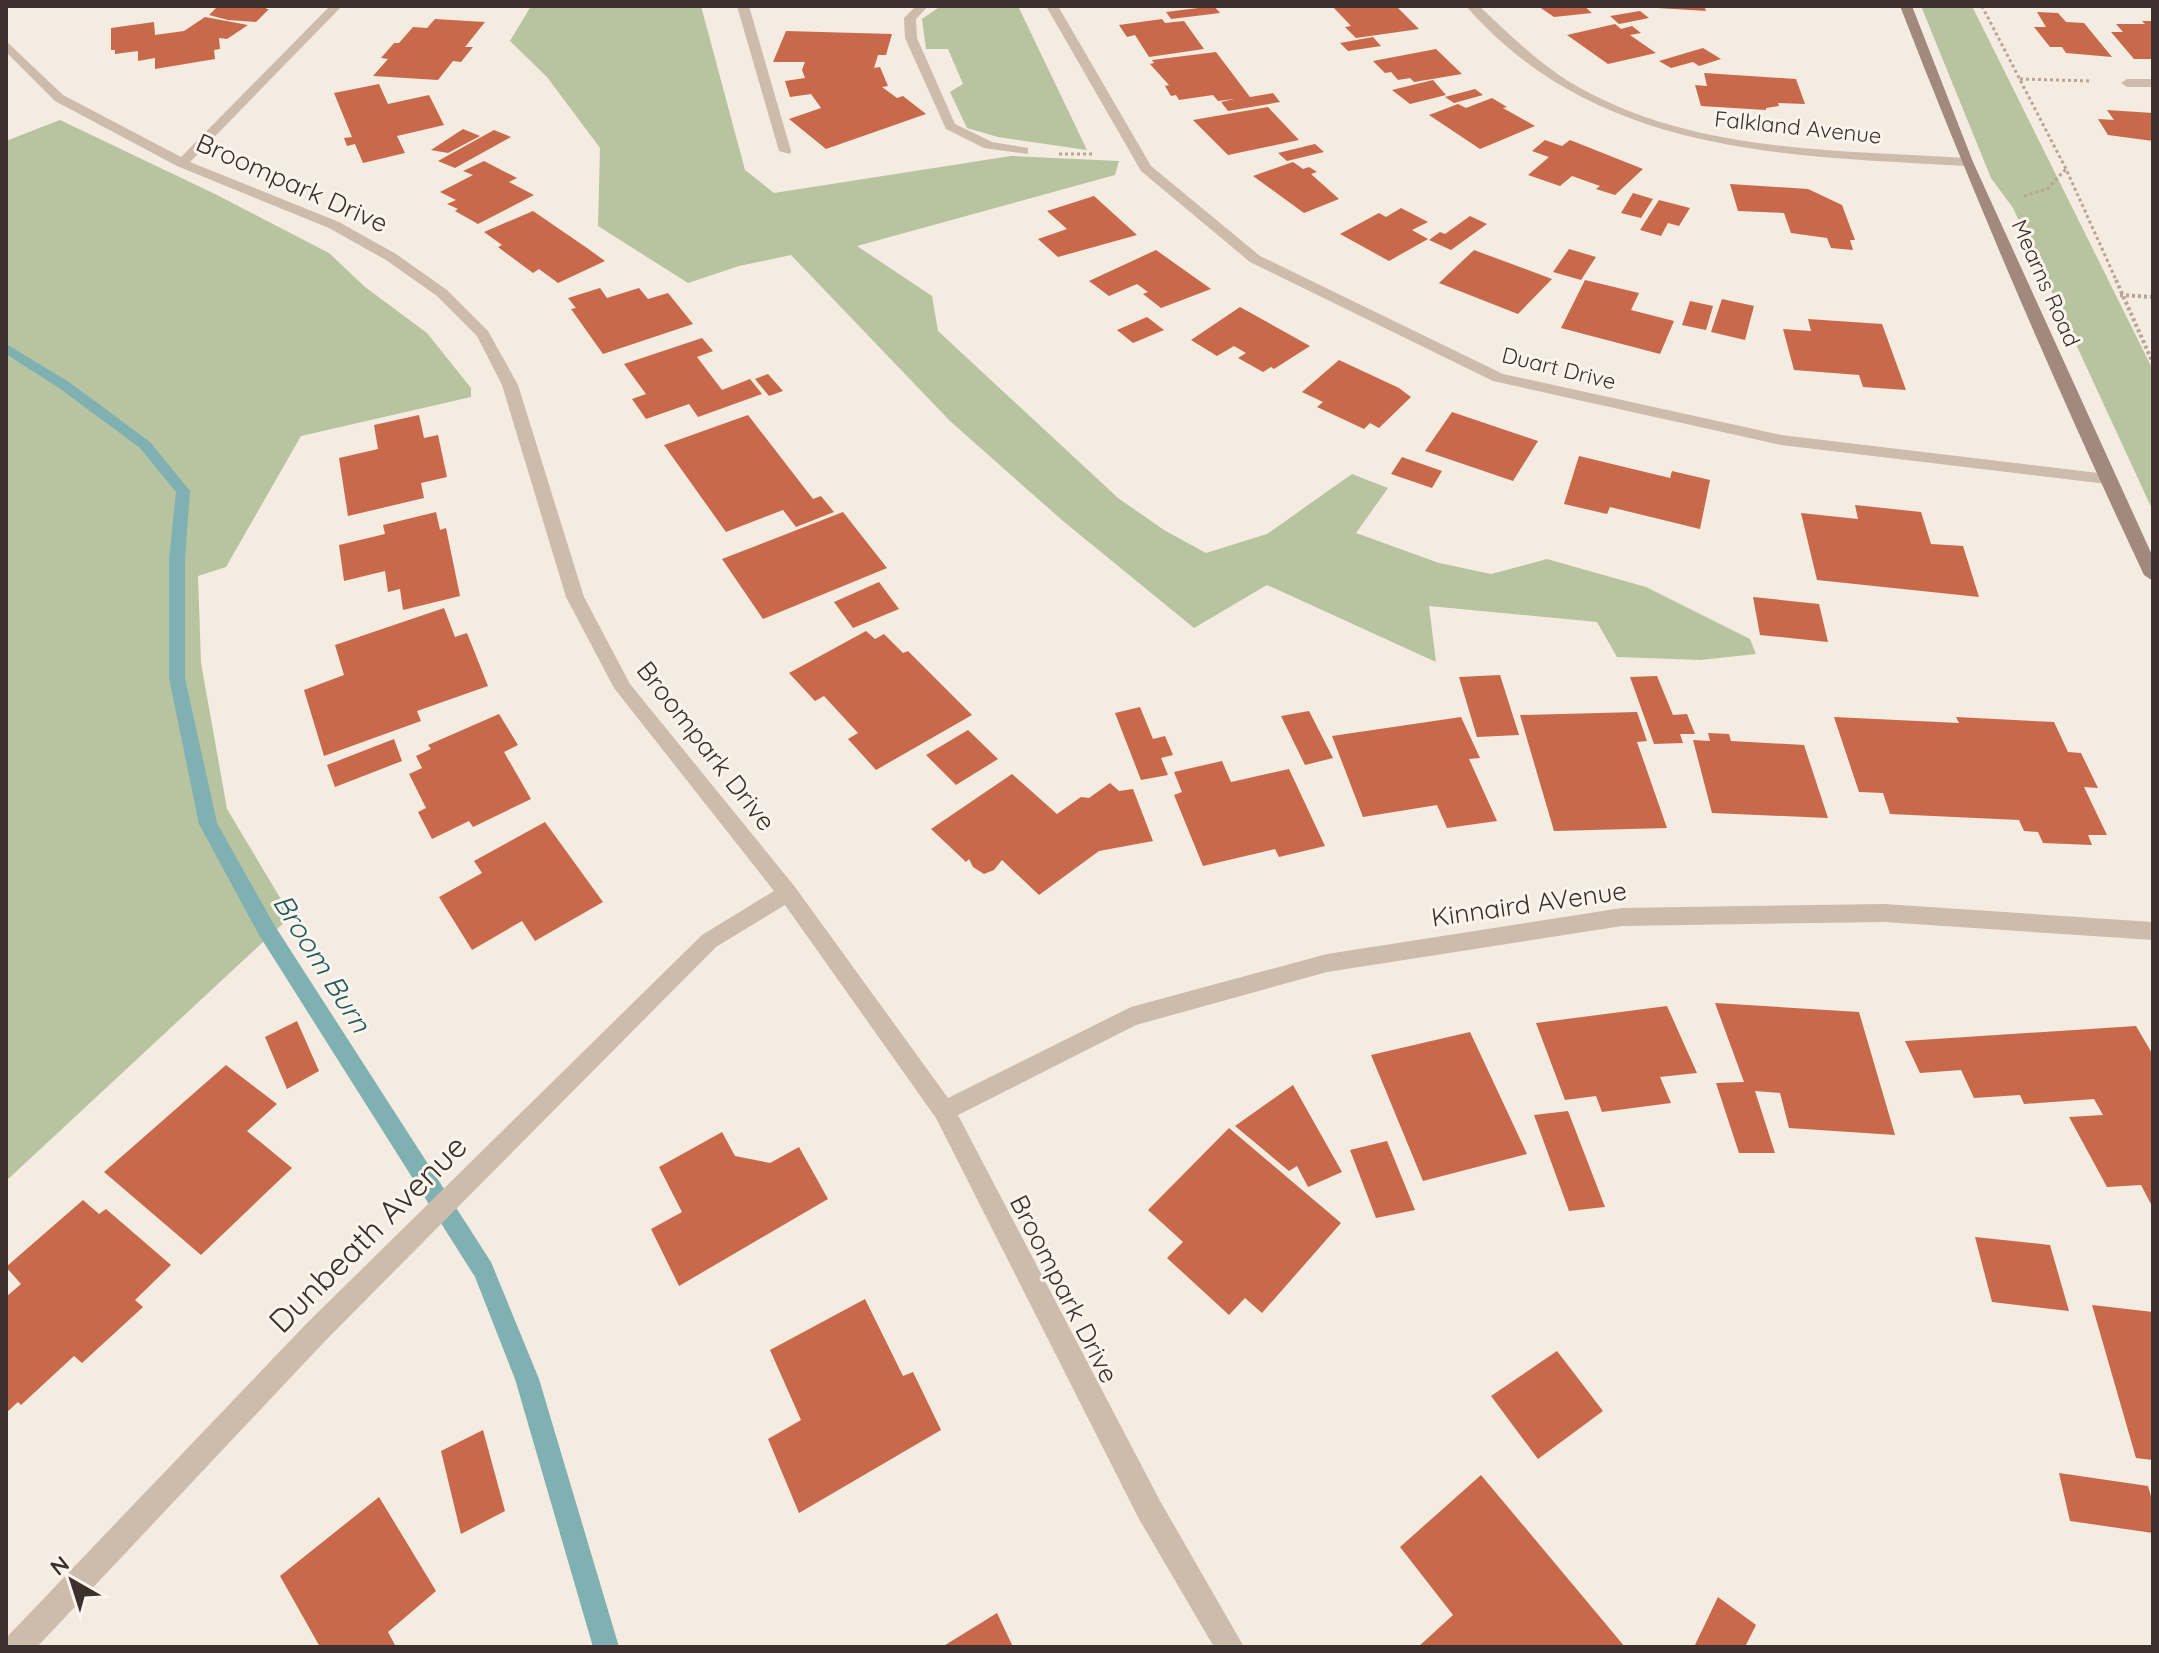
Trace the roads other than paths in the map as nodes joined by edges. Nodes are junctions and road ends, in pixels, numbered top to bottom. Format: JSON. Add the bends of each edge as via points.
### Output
{"nodes":[{"id":1,"x":336,"y":6,"type":"edge"},
{"id":2,"x":743,"y":6,"type":"edge"},
{"id":3,"x":922,"y":6,"type":"edge"},
{"id":4,"x":1052,"y":6,"type":"edge"},
{"id":5,"x":1472,"y":6,"type":"edge"},
{"id":6,"x":1906,"y":6,"type":"edge"},
{"id":7,"x":6,"y":45,"type":"edge"},
{"id":8,"x":2127,"y":83,"type":"road end"},
{"id":9,"x":2153,"y":83,"type":"edge"},
{"id":10,"x":785,"y":151,"type":"dead end"},
{"id":11,"x":1023,"y":151,"type":"road end"},
{"id":12,"x":1967,"y":162,"type":"junction"},
{"id":13,"x":182,"y":163,"type":"junction"},
{"id":14,"x":2107,"y":479,"type":"junction"},
{"id":15,"x":2153,"y":575,"type":"edge"},
{"id":16,"x":788,"y":893,"type":"junction"},
{"id":17,"x":2153,"y":931,"type":"edge"},
{"id":18,"x":944,"y":1111,"type":"junction"},
{"id":19,"x":17,"y":1647,"type":"edge"},
{"id":20,"x":1230,"y":1647,"type":"edge"}],
"edges":[{"from":1,"to":13,"type":"street"},
{"from":2,"to":10,"type":"street"},
{"from":3,"to":11,"type":"street","via":[[910,18],[911,38],[950,126],[989,145]]},
{"from":4,"to":14,"type":"street","name":"Duart Drive","via":[[1146,168],[1255,259],[1498,378],[1781,440]]},
{"from":5,"to":12,"type":"street","name":"Falkland Avenue","via":[[1523,54],[1567,85],[1661,126],[1785,150]]},
{"from":6,"to":12,"type":"street","name":"Mearns Road"},
{"from":7,"to":13,"type":"street","name":"Broompark Drive","via":[[59,98]]},
{"from":8,"to":9,"type":"street"},
{"from":12,"to":14,"type":"street","name":"Mearns Road"},
{"from":13,"to":16,"type":"street","name":"Broompark Drive","via":[[334,225],[391,257],[442,293],[483,334],[510,385],[575,597],[623,688]]},
{"from":14,"to":15,"type":"street","name":"Mearns Road"},
{"from":16,"to":18,"type":"street","name":"Broompark Drive"},
{"from":16,"to":19,"type":"street","name":"Dunbeath Avenue","via":[[709,941],[317,1331]]},
{"from":17,"to":18,"type":"street","name":"Kinnaird AVenue","via":[[1884,913],[1622,917],[1327,963],[1131,1017]]},
{"from":18,"to":20,"type":"street","name":"Broompark Drive","via":[[1149,1509]]}]}
